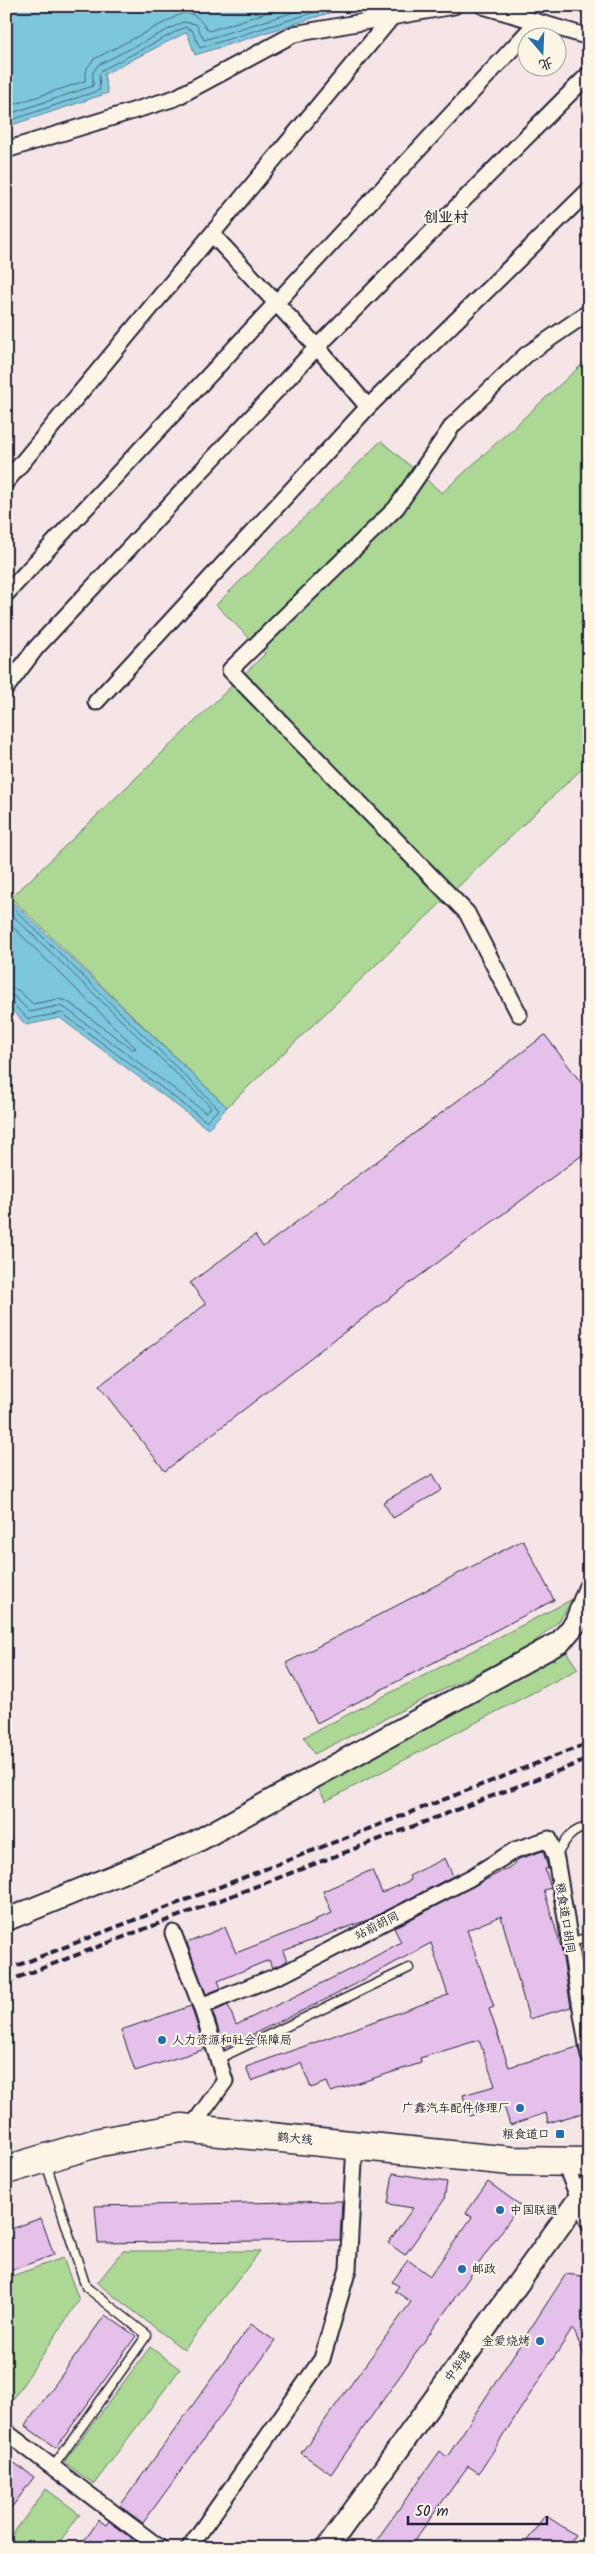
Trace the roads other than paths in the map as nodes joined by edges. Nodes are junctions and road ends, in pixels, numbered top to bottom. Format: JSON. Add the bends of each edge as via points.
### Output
{"nodes":[{"id":1,"x":454,"y":6,"type":"edge"},
{"id":2,"x":483,"y":6,"type":"edge"},
{"id":3,"x":392,"y":17,"type":"junction"},
{"id":4,"x":537,"y":22,"type":"junction"},
{"id":5,"x":589,"y":37,"type":"edge"},
{"id":6,"x":589,"y":74,"type":"edge"},
{"id":7,"x":6,"y":150,"type":"edge"},
{"id":8,"x":589,"y":190,"type":"edge"},
{"id":9,"x":212,"y":234,"type":"junction"},
{"id":10,"x":276,"y":303,"type":"junction"},
{"id":11,"x":589,"y":312,"type":"edge"},
{"id":12,"x":317,"y":347,"type":"junction"},
{"id":13,"x":368,"y":407,"type":"junction"},
{"id":14,"x":6,"y":482,"type":"edge"},
{"id":15,"x":6,"y":594,"type":"edge"},
{"id":16,"x":6,"y":688,"type":"edge"},
{"id":17,"x":96,"y":702,"type":"dead end"},
{"id":18,"x":519,"y":1014,"type":"dead end"},
{"id":19,"x":589,"y":1589,"type":"edge"},
{"id":20,"x":589,"y":1827,"type":"edge"},
{"id":21,"x":549,"y":1839,"type":"joint"},
{"id":22,"x":556,"y":1859,"type":"junction"},
{"id":23,"x":6,"y":1920,"type":"edge"},
{"id":24,"x":173,"y":1933,"type":"dead end"},
{"id":25,"x":589,"y":1937,"type":"edge"},
{"id":26,"x":568,"y":1944,"type":"junction"},
{"id":27,"x":409,"y":1968,"type":"dead end"},
{"id":28,"x":584,"y":1998,"type":"edge"},
{"id":29,"x":201,"y":2006,"type":"junction"},
{"id":30,"x":589,"y":2056,"type":"edge"},
{"id":31,"x":218,"y":2059,"type":"junction"},
{"id":32,"x":190,"y":2129,"type":"junction"},
{"id":33,"x":354,"y":2145,"type":"junction"},
{"id":34,"x":44,"y":2159,"type":"junction"},
{"id":35,"x":576,"y":2162,"type":"edge"},
{"id":36,"x":6,"y":2170,"type":"edge"},
{"id":37,"x":584,"y":2192,"type":"edge"},
{"id":38,"x":589,"y":2223,"type":"edge"},
{"id":39,"x":6,"y":2432,"type":"edge"},
{"id":40,"x":53,"y":2466,"type":"junction"},
{"id":41,"x":160,"y":2548,"type":"edge"},
{"id":42,"x":189,"y":2548,"type":"edge"},
{"id":43,"x":327,"y":2548,"type":"edge"}],
"edges":[{"from":1,"to":3,"type":"street"},
{"from":2,"to":4,"type":"street"},
{"from":3,"to":7,"type":"street","via":[[294,34],[175,98]]},
{"from":3,"to":9,"type":"street"},
{"from":4,"to":5,"type":"street"},
{"from":4,"to":10,"type":"street"},
{"from":6,"to":12,"type":"street"},
{"from":8,"to":13,"type":"street"},
{"from":9,"to":10,"type":"street"},
{"from":9,"to":14,"type":"street"},
{"from":10,"to":12,"type":"street"},
{"from":10,"to":15,"type":"street"},
{"from":11,"to":18,"type":"street","via":[[526,355],[454,425],[396,508],[230,670],[467,913]]},
{"from":12,"to":13,"type":"street"},
{"from":12,"to":16,"type":"street","via":[[36,648]]},
{"from":13,"to":17,"type":"street"},
{"from":19,"to":23,"type":"street","via":[[575,1624],[560,1642],[192,1844]]},
{"from":20,"to":22,"type":"lane","via":[[573,1832],[565,1840]]},
{"from":21,"to":22,"type":"street","name":"粮食道口胡同"},
{"from":21,"to":29,"type":"street","name":"站前胡同","via":[[515,1850],[470,1878],[287,1972]]},
{"from":22,"to":26,"type":"street","name":"粮食道口胡同"},
{"from":24,"to":29,"type":"street"},
{"from":25,"to":26,"type":"lane"},
{"from":26,"to":28,"type":"street","name":"粮食道口胡同"},
{"from":27,"to":31,"type":"lane"},
{"from":28,"to":30,"type":"street","name":"粮食道口胡同"},
{"from":29,"to":31,"type":"street"},
{"from":31,"to":32,"type":"street","via":[[225,2081]]},
{"from":32,"to":33,"type":"highway","name":"鹤大线"},
{"from":32,"to":34,"type":"highway","name":"鹤大线","via":[[100,2142]]},
{"from":33,"to":35,"type":"highway","name":"鹤大线","via":[[511,2161]]},
{"from":33,"to":42,"type":"street","via":[[348,2268],[322,2359]]},
{"from":34,"to":36,"type":"highway","name":"鹤大线"},
{"from":34,"to":40,"type":"lane","via":[[86,2286],[148,2335]]},
{"from":35,"to":37,"type":"street"},
{"from":37,"to":38,"type":"street"},
{"from":37,"to":43,"type":"street","name":"中华路"},
{"from":39,"to":40,"type":"street"},
{"from":40,"to":41,"type":"street"}]}
